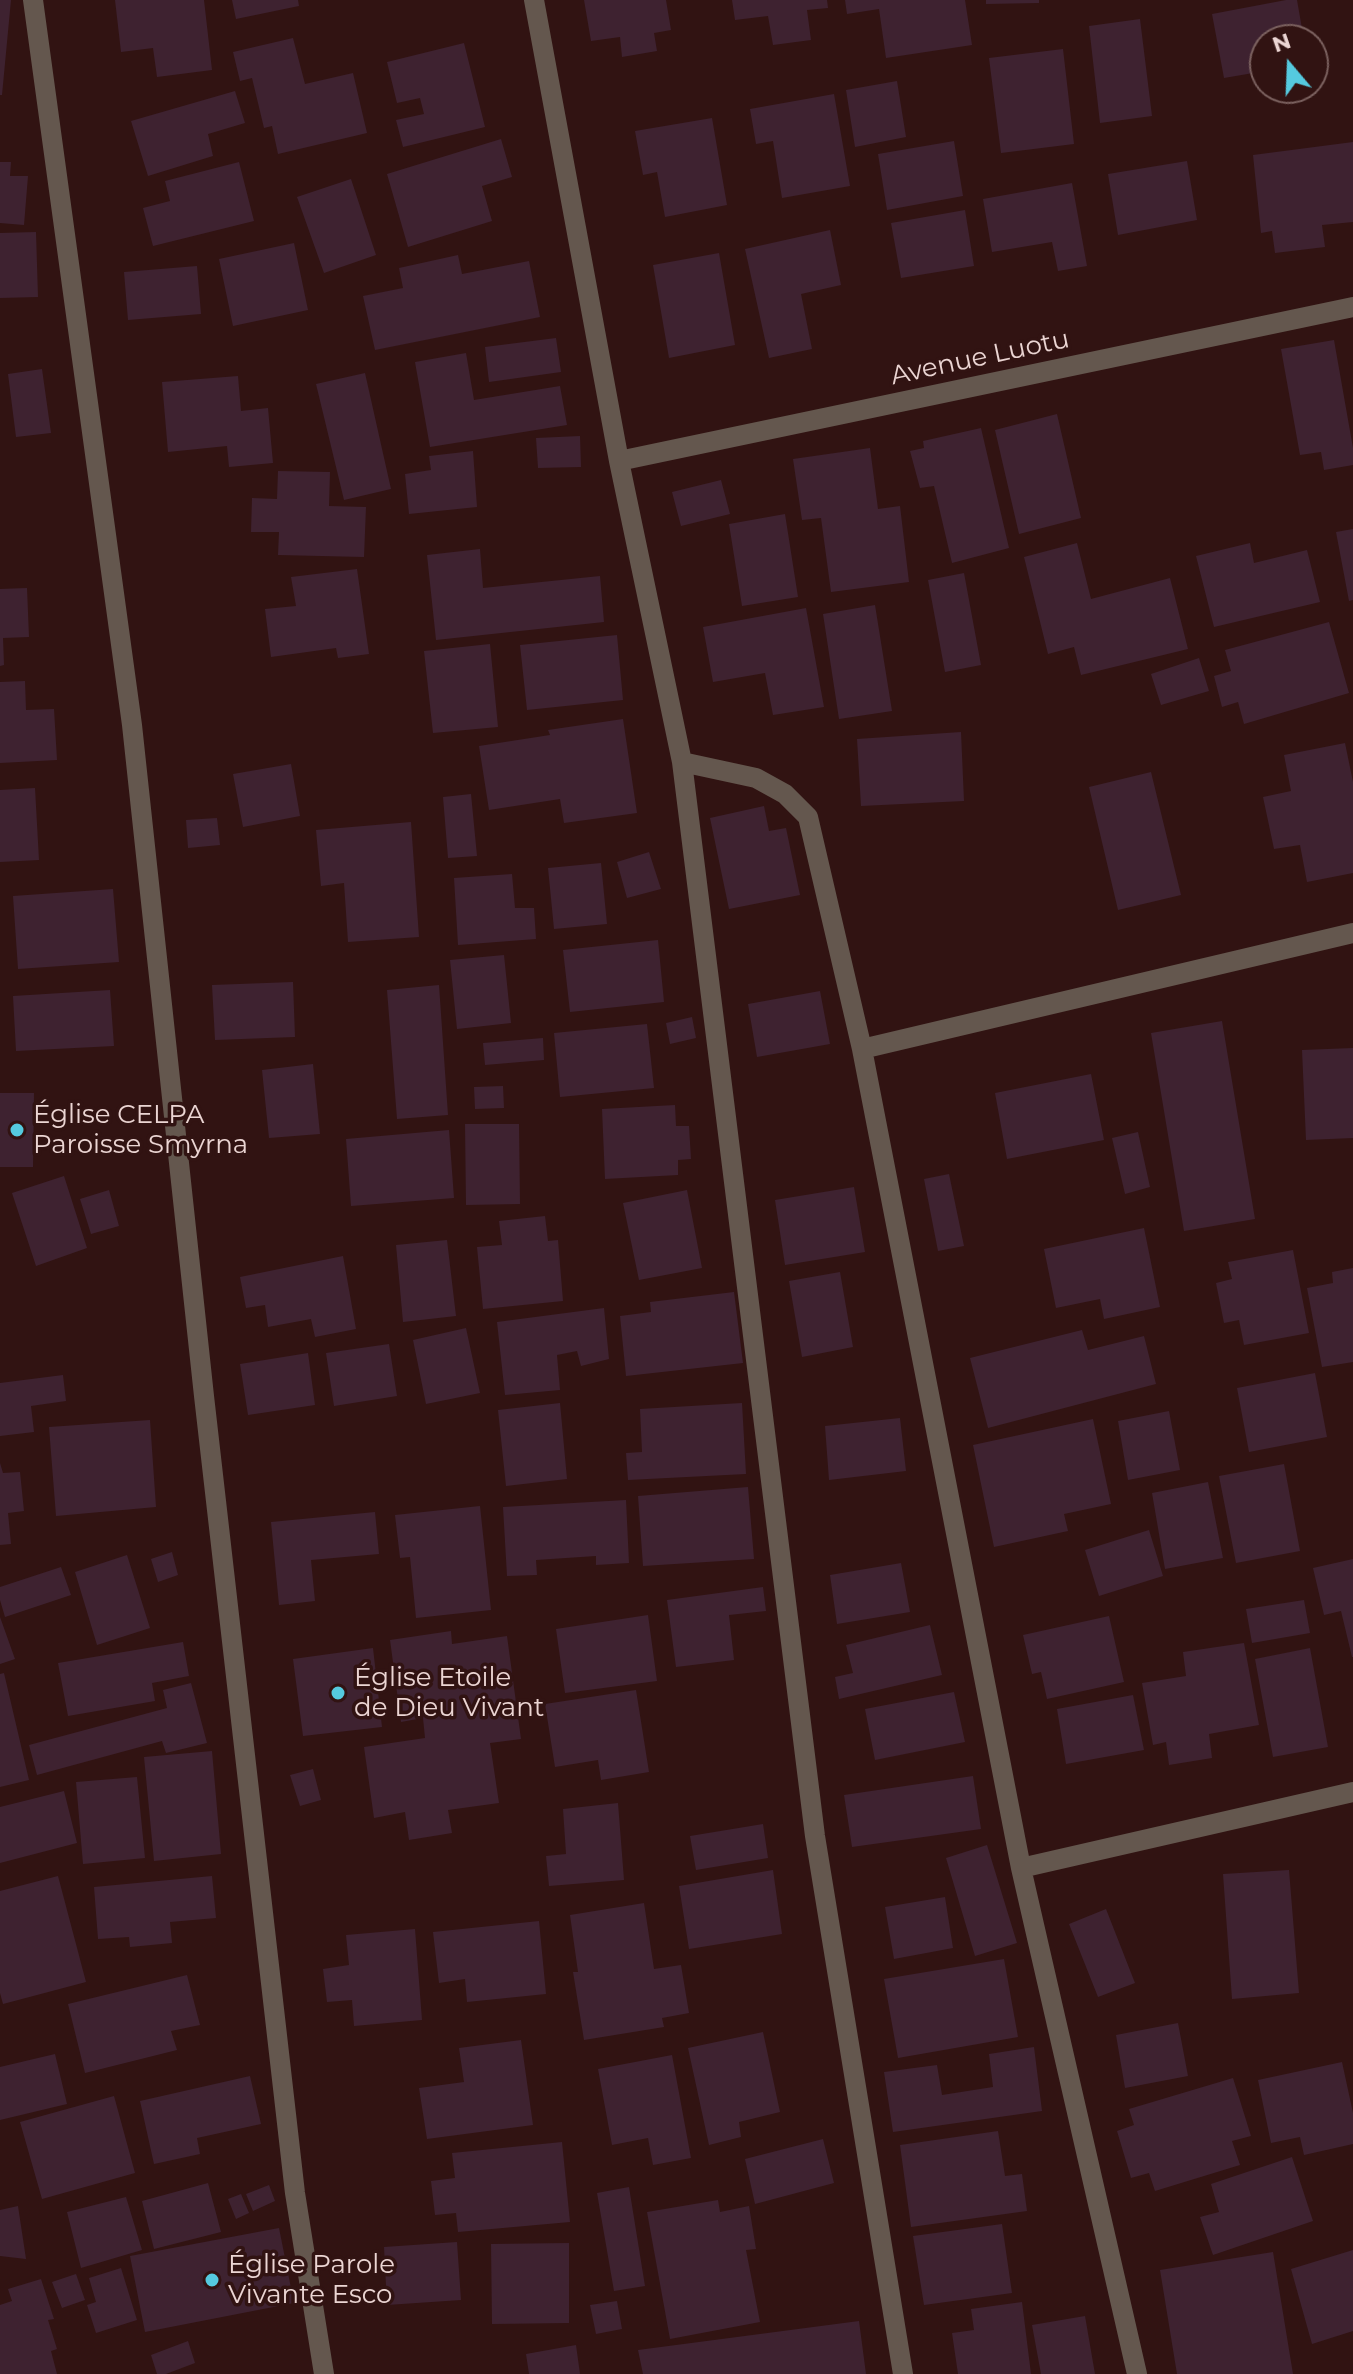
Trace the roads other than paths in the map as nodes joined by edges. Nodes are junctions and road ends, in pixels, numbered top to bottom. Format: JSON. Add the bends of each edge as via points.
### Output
{"nodes":[{"id":1,"x":33,"y":0,"type":"edge"},
{"id":2,"x":534,"y":0,"type":"edge"},
{"id":3,"x":1353,"y":307,"type":"edge"},
{"id":4,"x":619,"y":461,"type":"junction"},
{"id":5,"x":682,"y":762,"type":"junction"},
{"id":6,"x":1353,"y":933,"type":"edge"},
{"id":7,"x":862,"y":1049,"type":"junction"},
{"id":8,"x":1353,"y":1792,"type":"edge"},
{"id":9,"x":1021,"y":1868,"type":"junction"},
{"id":10,"x":324,"y":2374,"type":"edge"},
{"id":11,"x":903,"y":2374,"type":"edge"},
{"id":12,"x":1137,"y":2374,"type":"edge"}],
"edges":[{"from":1,"to":10,"type":"street","via":[[132,725],[295,2193]]},
{"from":2,"to":4,"type":"street"},
{"from":3,"to":4,"type":"street","name":"Avenue Luotu"},
{"from":4,"to":5,"type":"street"},
{"from":5,"to":7,"type":"street","via":[[756,778],[785,794],[808,817]]},
{"from":5,"to":11,"type":"street","via":[[815,1836]]},
{"from":6,"to":7,"type":"street"},
{"from":7,"to":9,"type":"street"},
{"from":8,"to":9,"type":"street"},
{"from":9,"to":12,"type":"street"}]}
